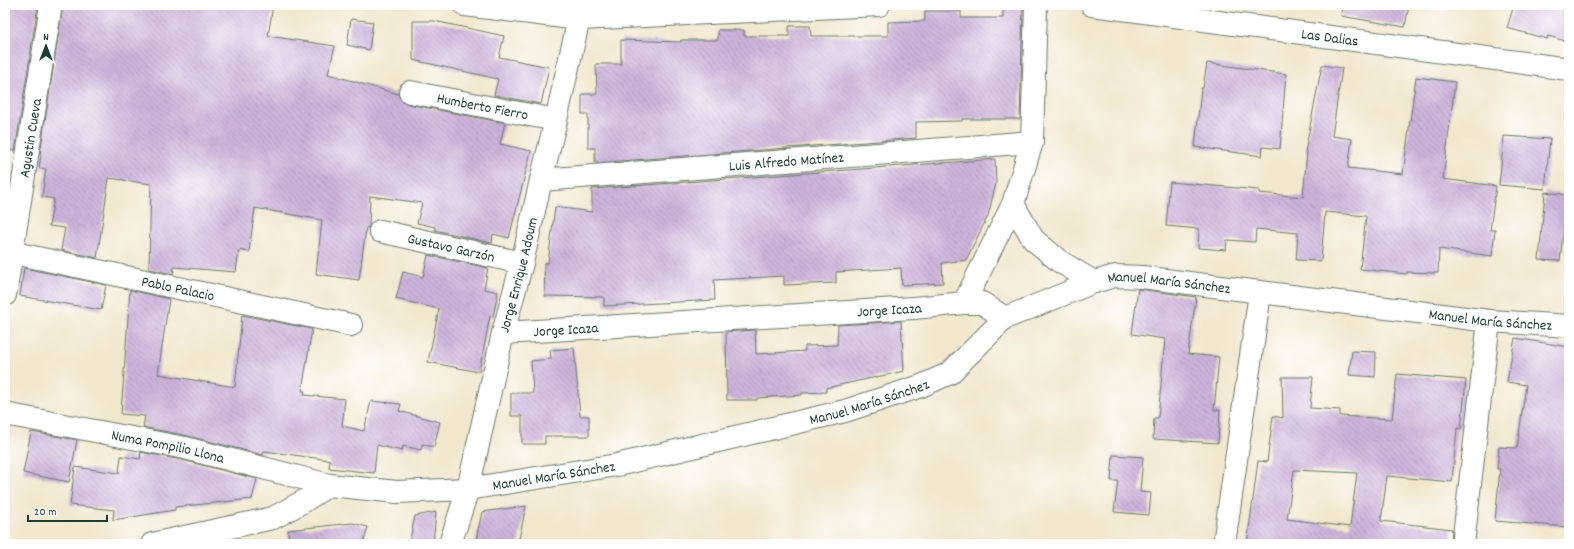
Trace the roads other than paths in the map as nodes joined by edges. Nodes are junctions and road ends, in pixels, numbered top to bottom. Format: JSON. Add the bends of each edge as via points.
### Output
{"nodes":[{"id":1,"x":50,"y":5,"type":"edge"},
{"id":2,"x":465,"y":5,"type":"edge"},
{"id":3,"x":879,"y":5,"type":"edge"},
{"id":4,"x":1036,"y":5,"type":"edge"},
{"id":5,"x":1092,"y":5,"type":"edge"},
{"id":6,"x":580,"y":12,"type":"edge"},
{"id":7,"x":1569,"y":69,"type":"edge"},
{"id":8,"x":410,"y":92,"type":"dead end"},
{"id":9,"x":556,"y":120,"type":"junction"},
{"id":10,"x":1032,"y":142,"type":"junction"},
{"id":11,"x":540,"y":180,"type":"junction"},
{"id":12,"x":1013,"y":204,"type":"junction"},
{"id":13,"x":380,"y":231,"type":"dead end"},
{"id":14,"x":8,"y":252,"type":"edge"},
{"id":15,"x":522,"y":263,"type":"junction"},
{"id":16,"x":1094,"y":282,"type":"junction"},
{"id":17,"x":1260,"y":293,"type":"junction"},
{"id":18,"x":5,"y":295,"type":"edge"},
{"id":19,"x":964,"y":302,"type":"junction"},
{"id":20,"x":1004,"y":318,"type":"junction"},
{"id":21,"x":1489,"y":321,"type":"junction"},
{"id":22,"x":351,"y":325,"type":"dead end"},
{"id":23,"x":1569,"y":326,"type":"edge"},
{"id":24,"x":504,"y":333,"type":"junction"},
{"id":25,"x":5,"y":414,"type":"edge"},
{"id":26,"x":329,"y":485,"type":"junction"},
{"id":27,"x":468,"y":489,"type":"junction"},
{"id":28,"x":152,"y":544,"type":"edge"},
{"id":29,"x":450,"y":544,"type":"edge"},
{"id":30,"x":1224,"y":544,"type":"edge"},
{"id":31,"x":1463,"y":544,"type":"edge"}],
"edges":[{"from":1,"to":14,"type":"street","name":"Agustin Cueva"},
{"from":2,"to":6,"type":"street"},
{"from":3,"to":6,"type":"street"},
{"from":4,"to":10,"type":"street"},
{"from":5,"to":7,"type":"street","name":"Las Dalias"},
{"from":6,"to":9,"type":"street","name":"Jorge Enrique Adoum"},
{"from":8,"to":9,"type":"street","name":"Humberto Fierro"},
{"from":9,"to":11,"type":"street","name":"Jorge Enrique Adoum"},
{"from":10,"to":11,"type":"street","name":"Luis Alfredo Matínez"},
{"from":10,"to":12,"type":"street"},
{"from":11,"to":15,"type":"street","name":"Jorge Enrique Adoum"},
{"from":12,"to":16,"type":"street","via":[[1033,239],[1059,261]]},
{"from":12,"to":19,"type":"street"},
{"from":13,"to":15,"type":"street","name":"Gustavo Garzón"},
{"from":14,"to":18,"type":"street","name":"Agustin Cueva"},
{"from":14,"to":22,"type":"street","name":"Pablo Palacio"},
{"from":15,"to":24,"type":"street","name":"Jorge Enrique Adoum"},
{"from":16,"to":17,"type":"street","name":"Manuel María Sánchez","via":[[1115,276],[1142,277]]},
{"from":16,"to":20,"type":"street","name":"Manuel María Sánchez"},
{"from":17,"to":21,"type":"street","name":"Manuel María Sánchez"},
{"from":17,"to":30,"type":"street"},
{"from":19,"to":20,"type":"street","name":"Jorge Icaza","via":[[982,303]]},
{"from":19,"to":24,"type":"street","name":"Jorge Icaza","via":[[914,308]]},
{"from":20,"to":27,"type":"street","name":"Manuel María Sánchez","via":[[950,373],[921,386],[845,411],[617,465]]},
{"from":21,"to":23,"type":"street","name":"Manuel María Sánchez"},
{"from":21,"to":31,"type":"street"},
{"from":24,"to":27,"type":"street","name":"Jorge Enrique Adoum"},
{"from":25,"to":26,"type":"street","name":"Numa Pompilio Llona","via":[[185,448]]},
{"from":26,"to":27,"type":"street","name":"Manuel María Sánchez","via":[[397,492]]},
{"from":26,"to":28,"type":"street","via":[[273,518]]},
{"from":27,"to":29,"type":"street","name":"Jorge Enrique Adoum"}]}
